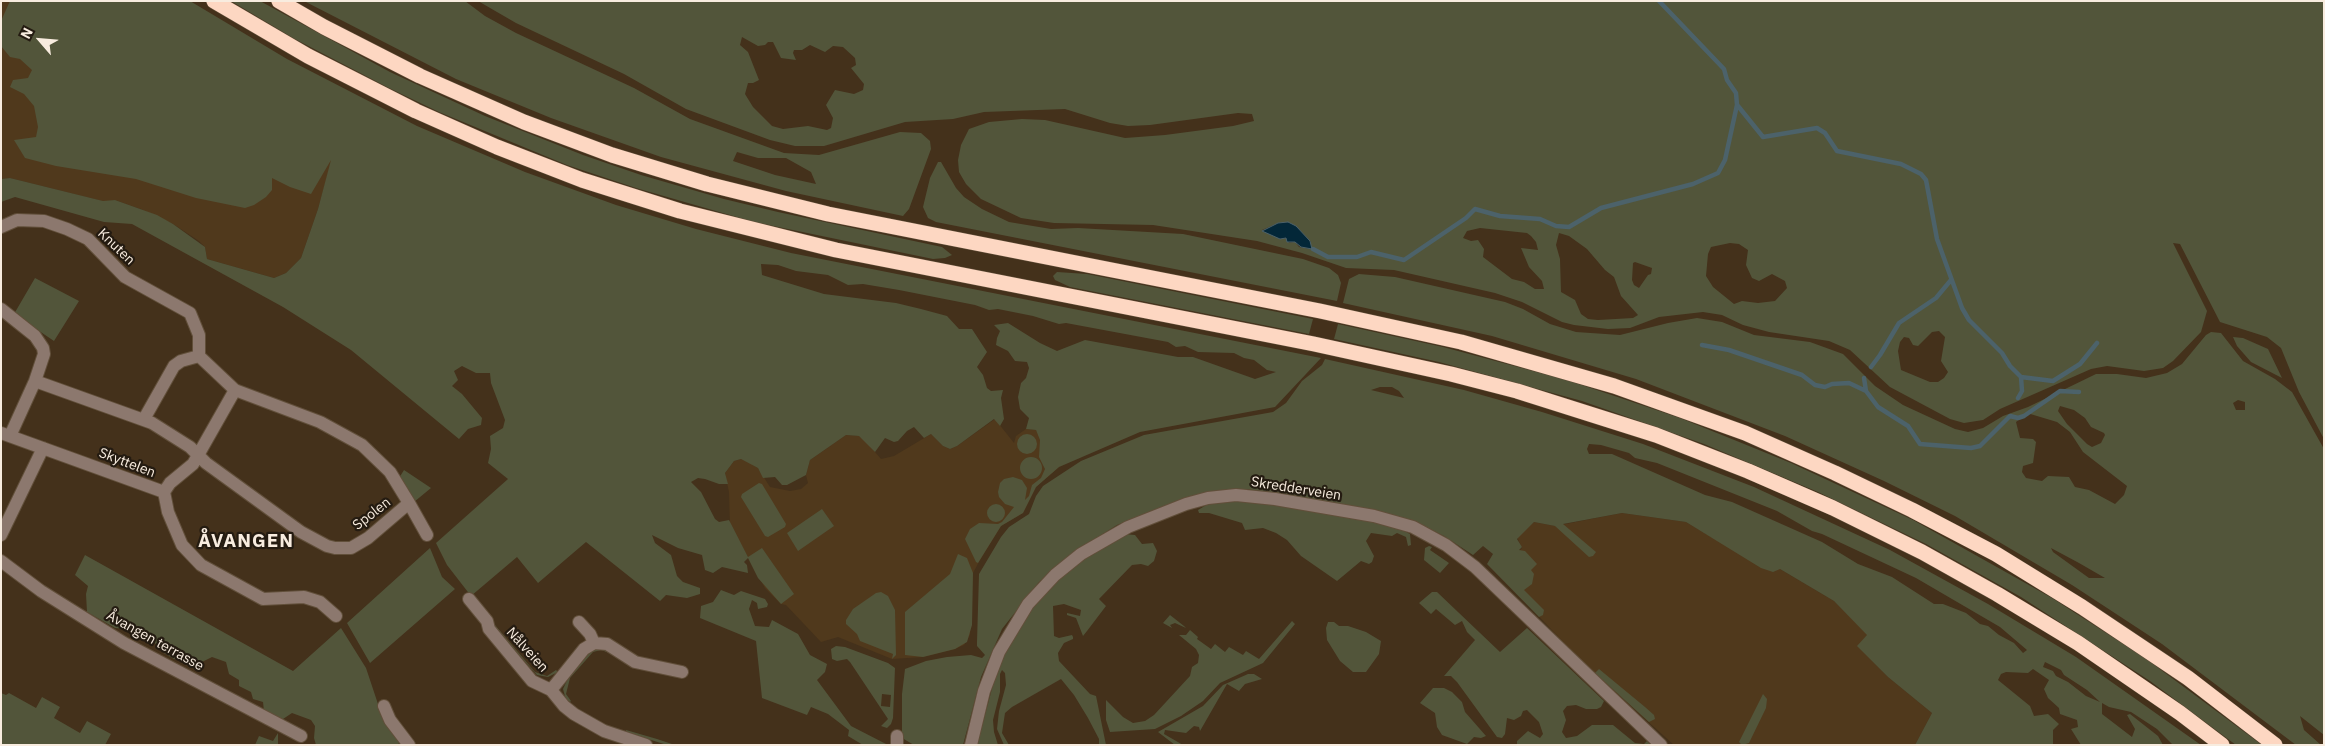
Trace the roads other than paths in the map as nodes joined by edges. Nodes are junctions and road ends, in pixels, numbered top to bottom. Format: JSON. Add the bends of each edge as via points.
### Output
{"nodes":[{"id":1,"x":214,"y":1,"type":"edge"},
{"id":2,"x":279,"y":1,"type":"edge"},
{"id":3,"x":1,"y":227,"type":"edge"},
{"id":4,"x":1,"y":309,"type":"edge"},
{"id":5,"x":200,"y":356,"type":"junction"},
{"id":6,"x":35,"y":381,"type":"junction"},
{"id":7,"x":235,"y":390,"type":"junction"},
{"id":8,"x":144,"y":419,"type":"junction"},
{"id":9,"x":6,"y":434,"type":"edge"},
{"id":10,"x":43,"y":448,"type":"junction"},
{"id":11,"x":198,"y":455,"type":"junction"},
{"id":12,"x":164,"y":492,"type":"junction"},
{"id":13,"x":409,"y":503,"type":"junction"},
{"id":14,"x":427,"y":534,"type":"dead end"},
{"id":15,"x":1,"y":535,"type":"edge"},
{"id":16,"x":1,"y":561,"type":"edge"},
{"id":17,"x":469,"y":599,"type":"dead end"},
{"id":18,"x":336,"y":616,"type":"dead end"},
{"id":19,"x":579,"y":622,"type":"dead end"},
{"id":20,"x":594,"y":643,"type":"junction"},
{"id":21,"x":682,"y":672,"type":"dead end"},
{"id":22,"x":550,"y":690,"type":"junction"},
{"id":23,"x":384,"y":706,"type":"dead end"},
{"id":24,"x":301,"y":736,"type":"dead end"},
{"id":25,"x":615,"y":741,"type":"edge"},
{"id":26,"x":409,"y":745,"type":"edge"},
{"id":27,"x":646,"y":745,"type":"edge"},
{"id":28,"x":971,"y":745,"type":"edge"},
{"id":29,"x":1661,"y":745,"type":"edge"},
{"id":30,"x":2222,"y":745,"type":"edge"},
{"id":31,"x":2275,"y":745,"type":"edge"}],
"edges":[{"from":1,"to":30,"type":"highway","via":[[308,56],[425,115],[582,180],[680,211],[836,250],[1350,351],[1451,374],[1656,435],[1833,508],[1922,552],[1997,594],[2127,676]]},
{"from":2,"to":31,"type":"highway","via":[[420,76],[524,122],[612,155],[707,184],[828,214],[1320,311],[1470,344],[1614,386],[1745,434],[1835,472],[1996,554],[2082,606],[2188,678]]},
{"from":3,"to":5,"type":"street","name":"Knuten","via":[[17,220],[44,221],[88,239],[125,277],[190,313],[199,335]]},
{"from":4,"to":6,"type":"street","via":[[36,336],[41,344],[44,354]]},
{"from":5,"to":7,"type":"street"},
{"from":5,"to":8,"type":"street","via":[[174,366]]},
{"from":6,"to":8,"type":"street"},
{"from":6,"to":9,"type":"street"},
{"from":7,"to":11,"type":"street"},
{"from":7,"to":13,"type":"street","name":"Spolen","via":[[320,422],[362,445],[390,472]]},
{"from":8,"to":11,"type":"street"},
{"from":9,"to":10,"type":"street","name":"Skyttelen"},
{"from":10,"to":12,"type":"street","name":"Skyttelen"},
{"from":10,"to":15,"type":"street"},
{"from":11,"to":12,"type":"street","via":[[187,471],[170,483]]},
{"from":11,"to":13,"type":"street","name":"Spolen","via":[[301,532],[336,548],[351,548],[368,538]]},
{"from":12,"to":18,"type":"street","name":"Skyttelen","via":[[168,512],[182,545],[201,565],[263,599],[296,596],[313,599]]},
{"from":13,"to":14,"type":"street"},
{"from":16,"to":24,"type":"street","name":"Åvangen terrasse","via":[[41,591],[124,643]]},
{"from":17,"to":22,"type":"street","name":"Nålveien","via":[[532,681]]},
{"from":19,"to":20,"type":"street"},
{"from":20,"to":21,"type":"street","via":[[608,644],[635,662]]},
{"from":20,"to":22,"type":"street","name":"Nålveien","via":[[584,649]]},
{"from":22,"to":25,"type":"street","name":"Nålveien","via":[[574,714]]},
{"from":23,"to":26,"type":"street","via":[[390,720]]},
{"from":25,"to":27,"type":"street","name":"Nålveien"},
{"from":28,"to":29,"type":"street","name":"Skredderveien","via":[[984,690],[999,652],[1028,604],[1055,575],[1081,554],[1128,527],[1186,504],[1236,495],[1374,516],[1413,527],[1446,545],[1475,567]]}]}
